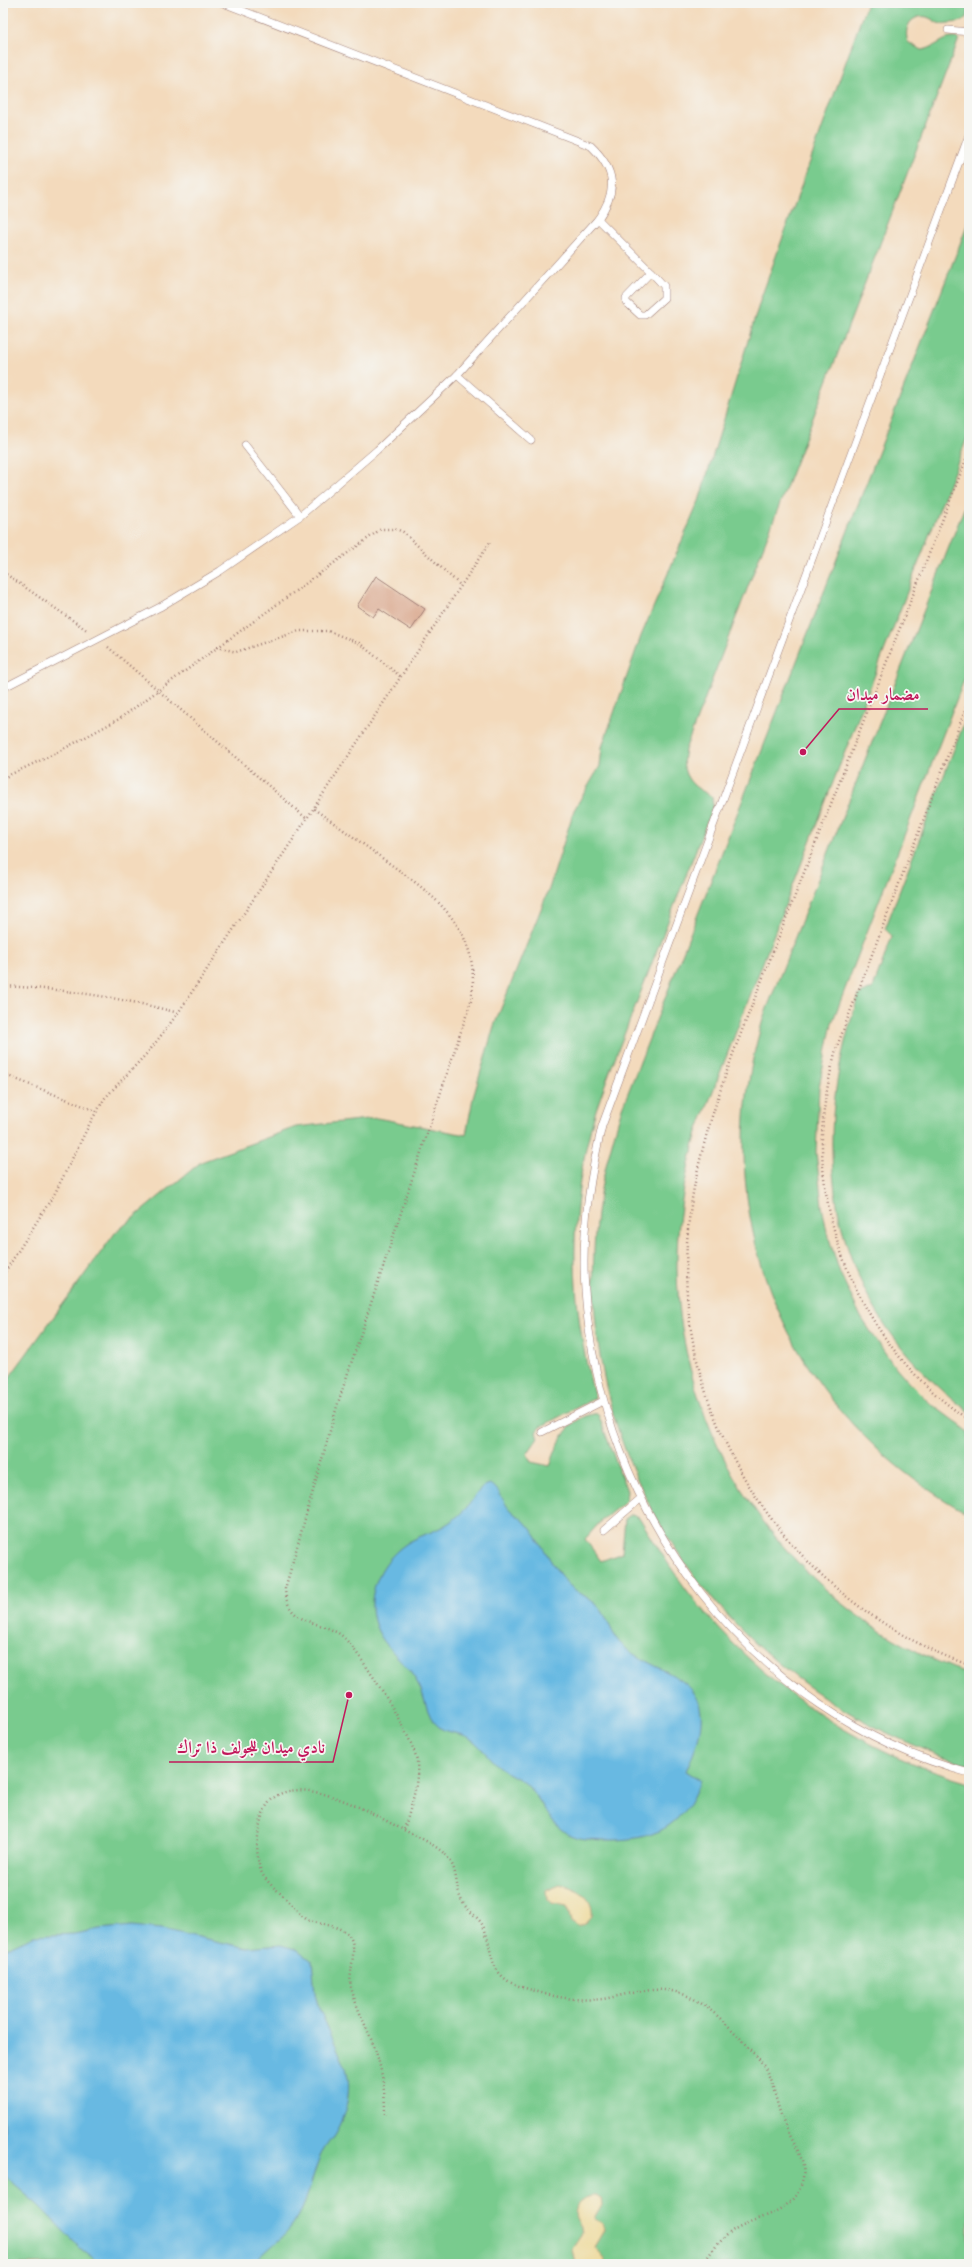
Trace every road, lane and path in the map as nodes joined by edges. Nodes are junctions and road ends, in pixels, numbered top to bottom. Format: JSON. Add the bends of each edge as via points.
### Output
{"nodes":[{"id":1,"x":223,"y":3,"type":"edge"},
{"id":2,"x":948,"y":30,"type":"dead end"},
{"id":3,"x":969,"y":32,"type":"edge"},
{"id":4,"x":969,"y":135,"type":"edge"},
{"id":5,"x":598,"y":219,"type":"junction"},
{"id":6,"x":651,"y":272,"type":"junction"},
{"id":7,"x":457,"y":374,"type":"junction"},
{"id":8,"x":531,"y":440,"type":"dead end"},
{"id":9,"x":245,"y":445,"type":"dead end"},
{"id":10,"x":969,"y":452,"type":"edge"},
{"id":11,"x":300,"y":516,"type":"junction"},
{"id":12,"x":490,"y":542,"type":"dead end"},
{"id":13,"x":3,"y":572,"type":"edge"},
{"id":14,"x":461,"y":586,"type":"junction"},
{"id":15,"x":100,"y":640,"type":"junction"},
{"id":16,"x":217,"y":647,"type":"junction"},
{"id":17,"x":401,"y":677,"type":"junction"},
{"id":18,"x":3,"y":688,"type":"edge"},
{"id":19,"x":157,"y":690,"type":"junction"},
{"id":20,"x":969,"y":700,"type":"edge"},
{"id":21,"x":3,"y":778,"type":"edge"},
{"id":22,"x":314,"y":809,"type":"junction"},
{"id":23,"x":307,"y":819,"type":"junction"},
{"id":24,"x":3,"y":986,"type":"edge"},
{"id":25,"x":178,"y":1013,"type":"junction"},
{"id":26,"x":3,"y":1074,"type":"edge"},
{"id":27,"x":96,"y":1111,"type":"junction"},
{"id":28,"x":3,"y":1275,"type":"edge"},
{"id":29,"x":603,"y":1402,"type":"junction"},
{"id":30,"x":969,"y":1420,"type":"edge"},
{"id":31,"x":542,"y":1432,"type":"dead end"},
{"id":32,"x":640,"y":1499,"type":"junction"},
{"id":33,"x":604,"y":1530,"type":"dead end"},
{"id":34,"x":969,"y":1665,"type":"edge"},
{"id":35,"x":969,"y":1773,"type":"edge"},
{"id":36,"x":404,"y":1830,"type":"junction"},
{"id":37,"x":385,"y":2114,"type":"dead end"},
{"id":38,"x":703,"y":2264,"type":"edge"}],
"edges":[{"from":1,"to":5,"type":"lane","via":[[591,146],[603,158],[610,172],[612,189],[607,205]]},
{"from":2,"to":3,"type":"lane"},
{"from":4,"to":29,"type":"lane","via":[[602,1126],[589,1193],[584,1261],[589,1332]]},
{"from":5,"to":6,"type":"lane"},
{"from":5,"to":7,"type":"lane"},
{"from":6,"to":6,"type":"lane","via":[[666,292],[661,302],[642,316],[628,304],[626,298]]},
{"from":7,"to":8,"type":"lane"},
{"from":7,"to":11,"type":"lane","via":[[377,450]]},
{"from":9,"to":11,"type":"lane"},
{"from":10,"to":34,"type":"path","via":[[720,1091],[695,1178],[686,1277],[693,1343],[710,1407],[737,1467],[773,1523],[817,1572],[869,1614],[926,1648]]},
{"from":11,"to":15,"type":"lane","via":[[220,571]]},
{"from":12,"to":14,"type":"path"},
{"from":13,"to":15,"type":"path"},
{"from":14,"to":16,"type":"path","via":[[403,532],[396,529],[381,529]]},
{"from":14,"to":17,"type":"path"},
{"from":15,"to":18,"type":"lane"},
{"from":15,"to":19,"type":"path"},
{"from":16,"to":17,"type":"path","via":[[236,652],[299,631],[328,631],[360,644]]},
{"from":16,"to":19,"type":"path"},
{"from":17,"to":22,"type":"path"},
{"from":19,"to":21,"type":"path","via":[[119,719]]},
{"from":19,"to":23,"type":"path"},
{"from":20,"to":30,"type":"path","via":[[838,1042],[829,1077],[822,1136],[826,1194],[832,1222],[848,1271],[864,1304],[896,1353],[915,1375]]},
{"from":22,"to":23,"type":"path"},
{"from":22,"to":36,"type":"path","via":[[433,896],[464,937],[473,969],[471,1001],[338,1402],[285,1589],[288,1603],[298,1617],[332,1629],[350,1644],[409,1738],[417,1761],[417,1775]]},
{"from":23,"to":25,"type":"path"},
{"from":24,"to":25,"type":"path","via":[[83,992],[115,997]]},
{"from":25,"to":27,"type":"path","via":[[150,1050],[114,1087]]},
{"from":26,"to":27,"type":"path"},
{"from":27,"to":28,"type":"path","via":[[55,1193]]},
{"from":29,"to":31,"type":"lane"},
{"from":29,"to":32,"type":"lane"},
{"from":32,"to":33,"type":"lane"},
{"from":32,"to":35,"type":"lane","via":[[669,1550],[710,1605],[757,1654],[783,1676],[838,1715],[868,1732],[930,1760]]},
{"from":36,"to":37,"type":"path","via":[[341,1798],[310,1792],[292,1792],[278,1795],[267,1806],[259,1833],[259,1866],[267,1881],[302,1917],[343,1930],[351,1938],[353,1947],[350,1982],[379,2061]]},
{"from":36,"to":38,"type":"path","via":[[441,1851],[451,1862],[461,1900],[483,1925],[494,1965],[506,1980],[545,1994],[573,1999],[604,1998],[648,1990],[677,1992],[691,1997],[714,2012],[759,2058],[772,2083],[784,2124],[802,2158],[803,2178],[800,2188],[781,2209],[743,2224],[731,2232],[721,2240]]}]}
